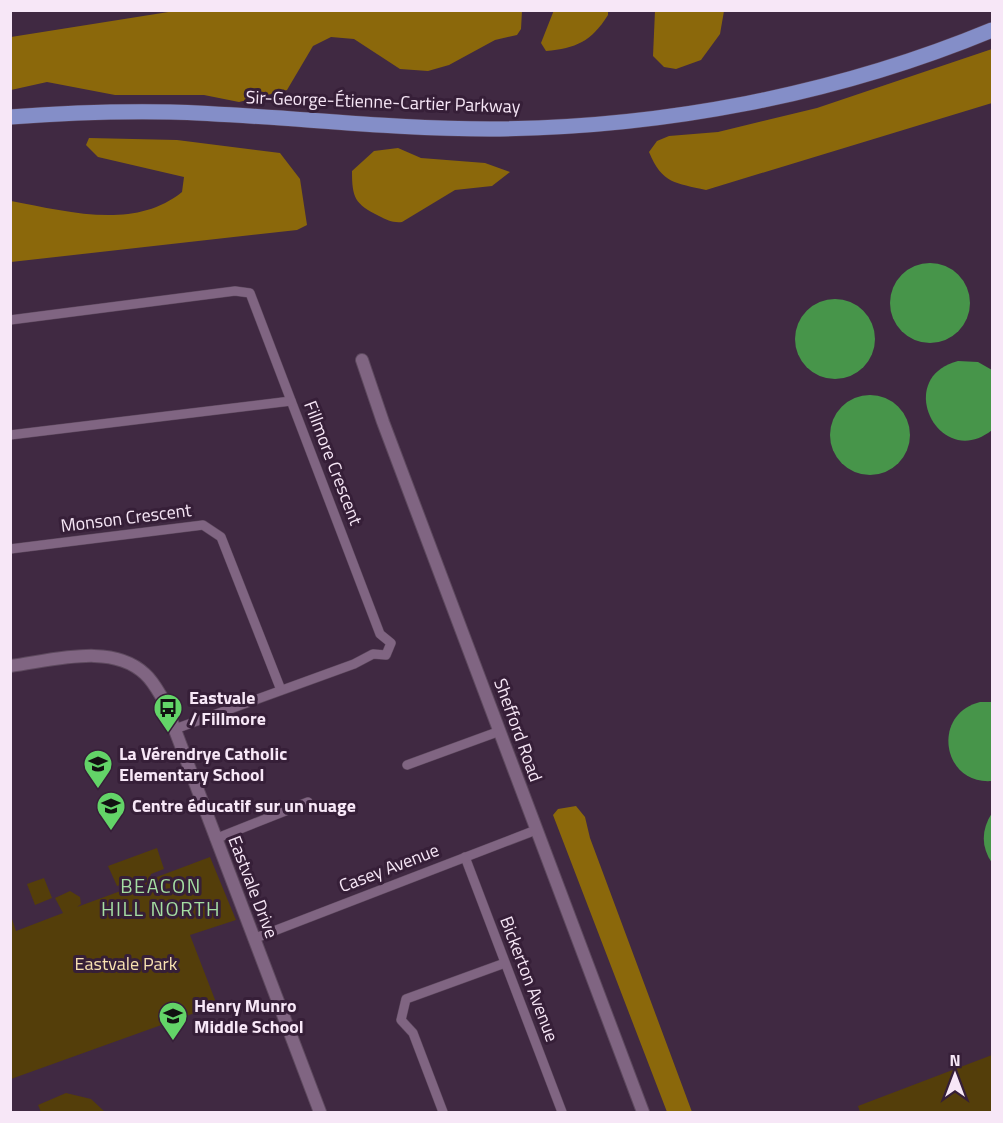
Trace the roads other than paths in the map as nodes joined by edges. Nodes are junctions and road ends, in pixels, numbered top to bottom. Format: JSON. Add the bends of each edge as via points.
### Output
{"nodes":[{"id":1,"x":993,"y":30,"type":"edge"},
{"id":2,"x":10,"y":117,"type":"edge"},
{"id":3,"x":10,"y":320,"type":"edge"},
{"id":4,"x":363,"y":360,"type":"dead end"},
{"id":5,"x":291,"y":401,"type":"junction"},
{"id":6,"x":10,"y":435,"type":"edge"},
{"id":7,"x":10,"y":549,"type":"edge"},
{"id":8,"x":10,"y":666,"type":"edge"},
{"id":9,"x":281,"y":690,"type":"junction"},
{"id":10,"x":175,"y":729,"type":"junction"},
{"id":11,"x":500,"y":731,"type":"junction"},
{"id":12,"x":407,"y":765,"type":"dead end"},
{"id":13,"x":308,"y":802,"type":"dead end"},
{"id":14,"x":536,"y":830,"type":"junction"},
{"id":15,"x":215,"y":839,"type":"junction"},
{"id":16,"x":465,"y":857,"type":"junction"},
{"id":17,"x":254,"y":939,"type":"junction"},
{"id":18,"x":505,"y":963,"type":"junction"},
{"id":19,"x":320,"y":1113,"type":"edge"},
{"id":20,"x":443,"y":1113,"type":"edge"},
{"id":21,"x":562,"y":1113,"type":"edge"},
{"id":22,"x":643,"y":1113,"type":"edge"}],
"edges":[{"from":1,"to":2,"type":"main road","name":"Sir-George-Étienne-Cartier Parkway","via":[[944,50],[816,87],[705,110],[592,125],[490,129],[170,112]]},
{"from":3,"to":5,"type":"street","name":"Fillmore Crescent","via":[[235,291],[250,293]]},
{"from":4,"to":11,"type":"street","name":"Shefford Road"},
{"from":5,"to":6,"type":"street"},
{"from":5,"to":9,"type":"street","name":"Fillmore Crescent","via":[[380,634],[391,643],[386,655],[373,654]]},
{"from":7,"to":9,"type":"street","name":"Monson Crescent","via":[[203,525],[221,537]]},
{"from":8,"to":10,"type":"street","name":"Eastvale Drive","via":[[94,656],[117,659],[135,666],[152,682]]},
{"from":9,"to":10,"type":"street","name":"Fillmore Crescent"},
{"from":10,"to":15,"type":"street","name":"Eastvale Drive"},
{"from":11,"to":12,"type":"street"},
{"from":11,"to":14,"type":"street","name":"Shefford Road"},
{"from":13,"to":15,"type":"street"},
{"from":14,"to":16,"type":"street","name":"Casey Avenue"},
{"from":14,"to":22,"type":"street","name":"Shefford Road"},
{"from":15,"to":17,"type":"street","name":"Eastvale Drive"},
{"from":16,"to":17,"type":"street","name":"Casey Avenue"},
{"from":16,"to":18,"type":"street","name":"Bickerton Avenue"},
{"from":17,"to":19,"type":"street","name":"Eastvale Drive"},
{"from":18,"to":20,"type":"street","via":[[406,999],[401,1020],[413,1033]]},
{"from":18,"to":21,"type":"street","name":"Bickerton Avenue"}]}
